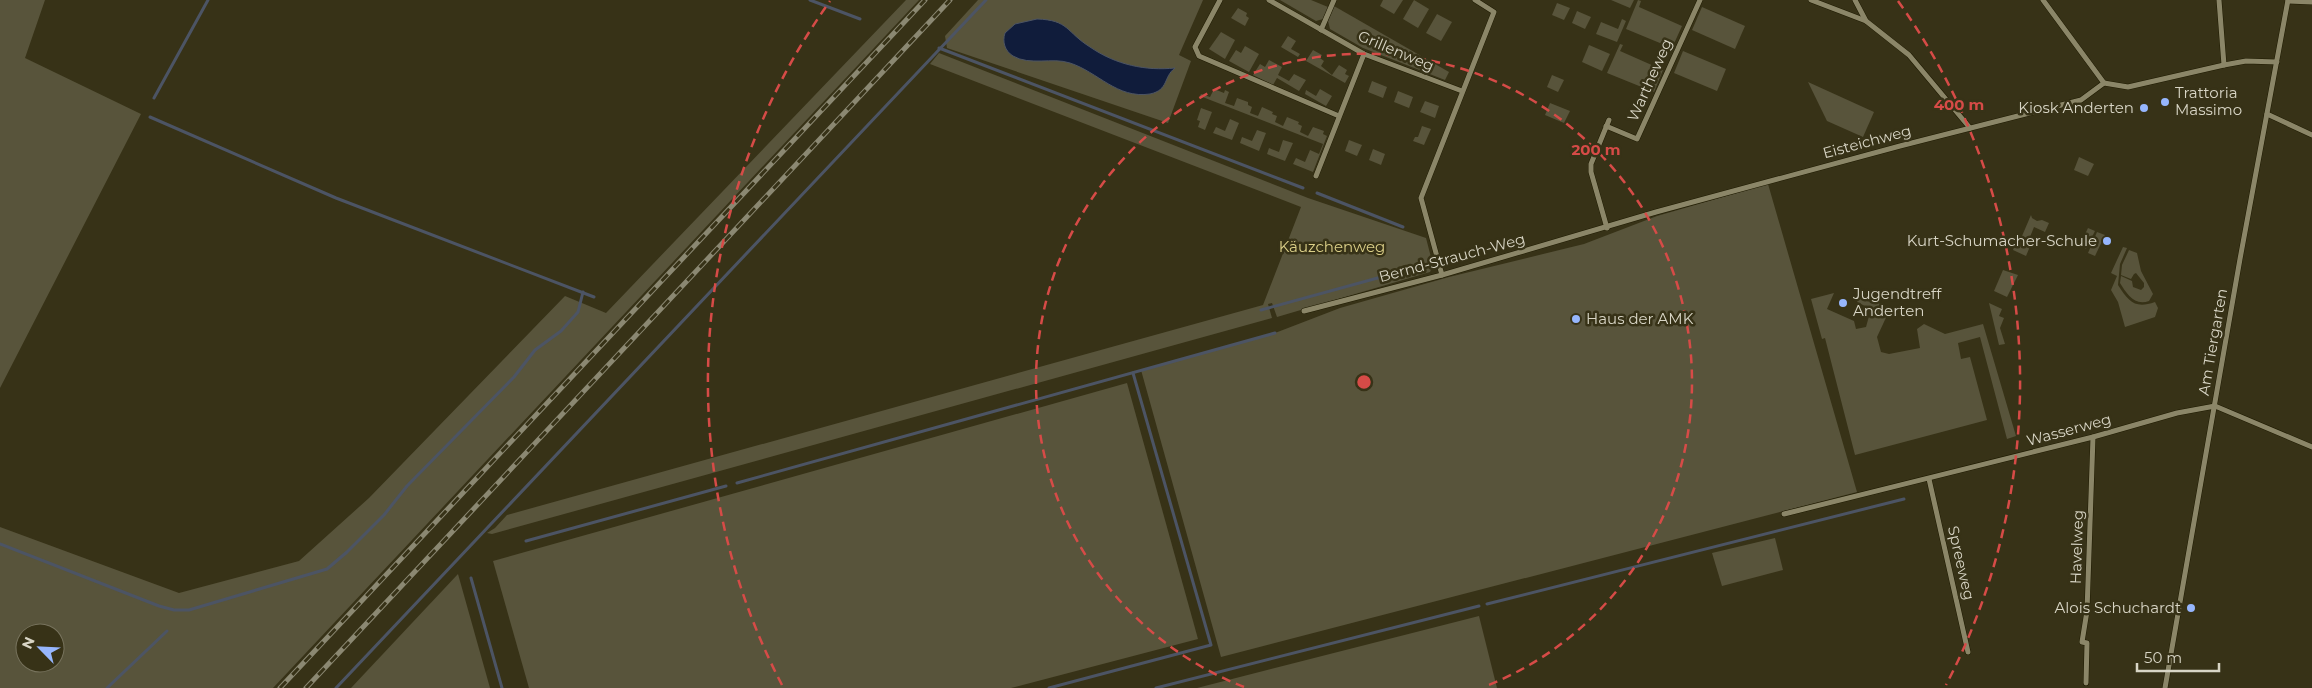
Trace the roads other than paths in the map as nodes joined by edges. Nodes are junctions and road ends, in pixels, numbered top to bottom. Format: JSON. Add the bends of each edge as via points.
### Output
{"nodes":[{"id":1,"x":1220,"y":0,"type":"edge"},
{"id":2,"x":1269,"y":0,"type":"edge"},
{"id":3,"x":1334,"y":0,"type":"edge"},
{"id":4,"x":1474,"y":0,"type":"edge"},
{"id":5,"x":1700,"y":0,"type":"edge"},
{"id":6,"x":1811,"y":0,"type":"edge"},
{"id":7,"x":1855,"y":0,"type":"edge"},
{"id":8,"x":2043,"y":0,"type":"edge"},
{"id":9,"x":2219,"y":0,"type":"edge"},
{"id":10,"x":2288,"y":0,"type":"edge"},
{"id":11,"x":2312,"y":2,"type":"edge"},
{"id":12,"x":1866,"y":21,"type":"junction"},
{"id":13,"x":1321,"y":30,"type":"junction"},
{"id":14,"x":1364,"y":54,"type":"junction"},
{"id":15,"x":2277,"y":62,"type":"junction"},
{"id":16,"x":2224,"y":64,"type":"junction"},
{"id":17,"x":2104,"y":83,"type":"junction"},
{"id":18,"x":1462,"y":91,"type":"junction"},
{"id":19,"x":2267,"y":114,"type":"junction"},
{"id":20,"x":1339,"y":116,"type":"junction"},
{"id":21,"x":1609,"y":120,"type":"dead end"},
{"id":22,"x":1606,"y":126,"type":"junction"},
{"id":23,"x":1970,"y":128,"type":"junction"},
{"id":24,"x":2312,"y":135,"type":"edge"},
{"id":25,"x":1316,"y":176,"type":"dead end"},
{"id":26,"x":1607,"y":228,"type":"junction"},
{"id":27,"x":1442,"y":275,"type":"junction"},
{"id":28,"x":1304,"y":311,"type":"dead end"},
{"id":29,"x":2215,"y":406,"type":"junction"},
{"id":30,"x":2093,"y":437,"type":"junction"},
{"id":31,"x":2312,"y":447,"type":"edge"},
{"id":32,"x":1929,"y":479,"type":"junction"},
{"id":33,"x":1784,"y":514,"type":"dead end"},
{"id":34,"x":1968,"y":652,"type":"dead end"},
{"id":35,"x":2086,"y":683,"type":"dead end"},
{"id":36,"x":2165,"y":688,"type":"edge"}],
"edges":[{"from":1,"to":20,"type":"street","via":[[1195,46],[1199,56]]},
{"from":2,"to":13,"type":"street","name":"Grillenweg"},
{"from":3,"to":13,"type":"street"},
{"from":4,"to":18,"type":"street","via":[[1494,12]]},
{"from":5,"to":22,"type":"street","name":"Wartheweg","via":[[1637,139]]},
{"from":6,"to":12,"type":"street"},
{"from":7,"to":12,"type":"street"},
{"from":8,"to":17,"type":"street"},
{"from":9,"to":16,"type":"street"},
{"from":10,"to":11,"type":"street"},
{"from":10,"to":15,"type":"street","name":"Am Tiergarten"},
{"from":12,"to":23,"type":"street","via":[[1909,55]]},
{"from":13,"to":14,"type":"street","name":"Grillenweg"},
{"from":14,"to":18,"type":"street","name":"Grillenweg"},
{"from":14,"to":20,"type":"street"},
{"from":15,"to":16,"type":"street"},
{"from":15,"to":19,"type":"street","name":"Am Tiergarten"},
{"from":16,"to":17,"type":"street","via":[[2128,87]]},
{"from":17,"to":23,"type":"street","name":"Eisteichweg","via":[[2081,100]]},
{"from":18,"to":27,"type":"street","via":[[1421,198]]},
{"from":19,"to":24,"type":"street"},
{"from":19,"to":29,"type":"street","name":"Am Tiergarten"},
{"from":20,"to":25,"type":"street"},
{"from":21,"to":22,"type":"street","name":"Wartheweg"},
{"from":22,"to":26,"type":"street","name":"Wartheweg","via":[[1591,172]]},
{"from":23,"to":26,"type":"street","name":"Eisteichweg"},
{"from":26,"to":27,"type":"street","name":"Bernd-Strauch-Weg"},
{"from":27,"to":28,"type":"street","name":"Bernd-Strauch-Weg"},
{"from":29,"to":30,"type":"street","name":"Wasserweg","via":[[2177,413]]},
{"from":29,"to":31,"type":"street"},
{"from":29,"to":36,"type":"street","name":"Am Tiergarten"},
{"from":30,"to":32,"type":"street","name":"Wasserweg"},
{"from":30,"to":35,"type":"street","name":"Havelweg","via":[[2087,611],[2082,642],[2087,643]]},
{"from":32,"to":33,"type":"street"},
{"from":32,"to":34,"type":"street","name":"Spreeweg"}]}
